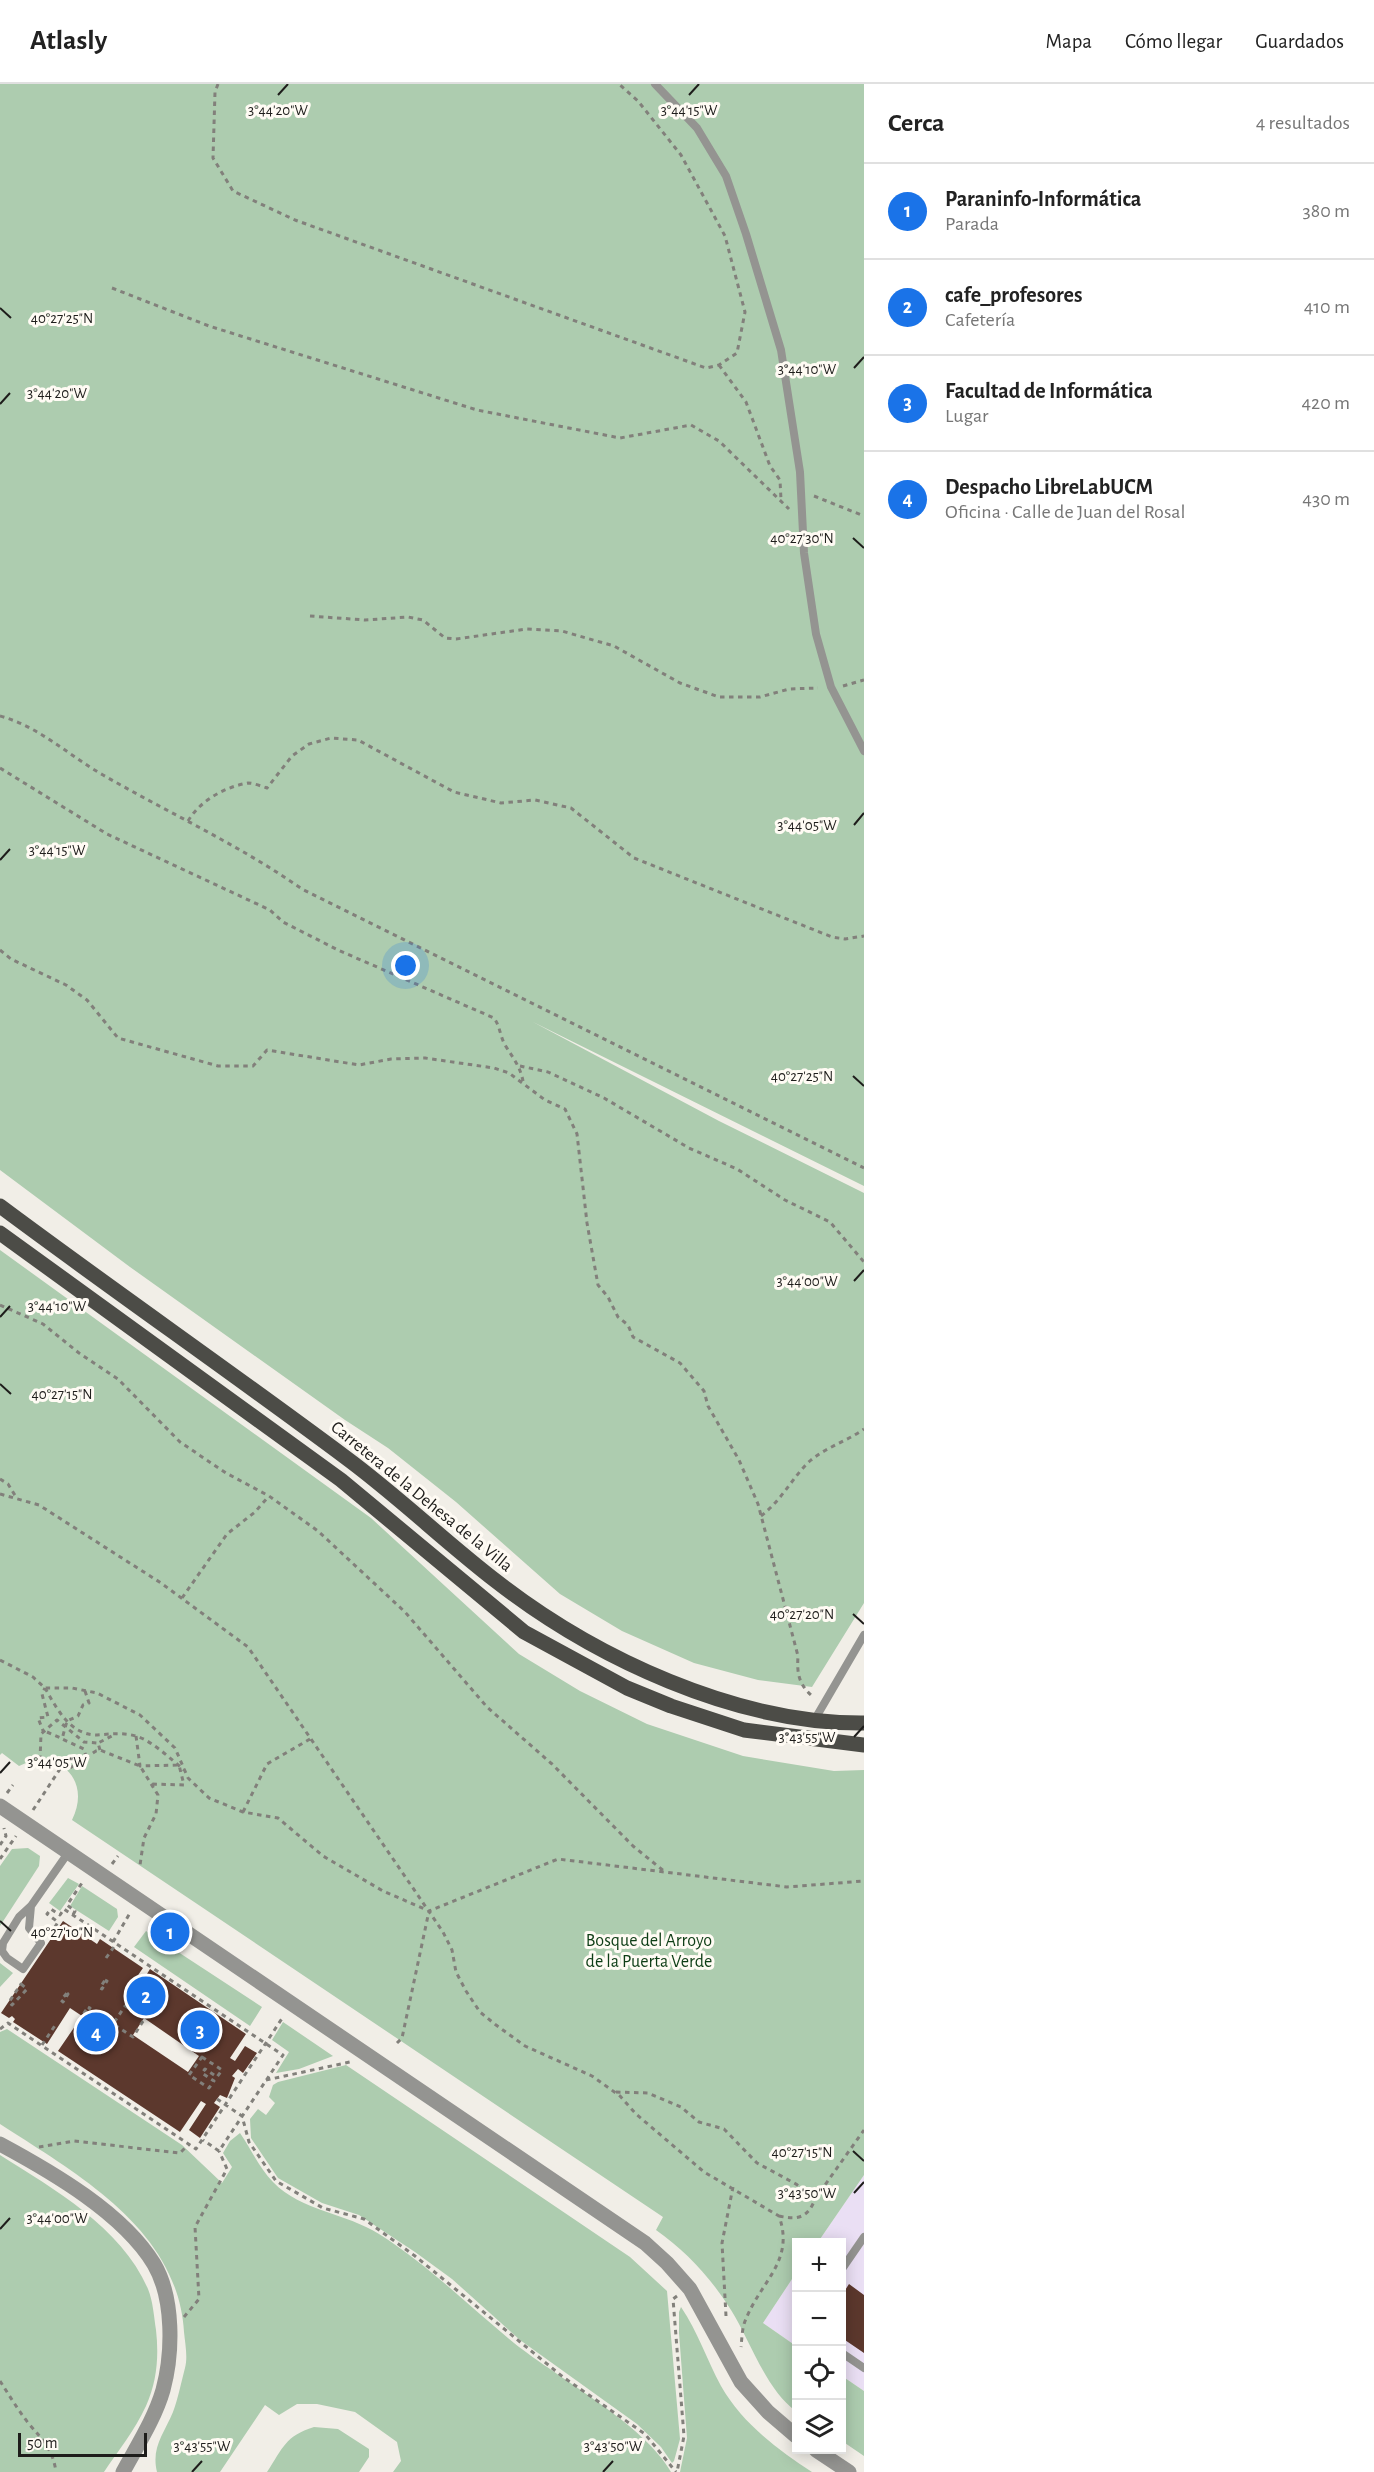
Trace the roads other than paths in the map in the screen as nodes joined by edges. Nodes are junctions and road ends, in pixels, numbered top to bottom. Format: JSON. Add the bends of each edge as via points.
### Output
{"nodes":[{"id":1,"x":655,"y":84,"type":"edge"},
{"id":2,"x":864,"y":751,"type":"edge"},
{"id":3,"x":0,"y":1206,"type":"edge"},
{"id":4,"x":0,"y":1233,"type":"edge"},
{"id":5,"x":864,"y":1635,"type":"edge"},
{"id":6,"x":815,"y":1719,"type":"junction"},
{"id":7,"x":861,"y":1722,"type":"edge"},
{"id":8,"x":864,"y":1745,"type":"edge"},
{"id":9,"x":0,"y":1806,"type":"edge"},
{"id":10,"x":68,"y":1853,"type":"junction"},
{"id":11,"x":31,"y":1906,"type":"junction"},
{"id":12,"x":0,"y":2144,"type":"edge"},
{"id":13,"x":864,"y":2236,"type":"edge"},
{"id":14,"x":846,"y":2263,"type":"edge"},
{"id":15,"x":846,"y":2356,"type":"edge"},
{"id":16,"x":864,"y":2368,"type":"edge"},
{"id":17,"x":792,"y":2433,"type":"edge"},
{"id":18,"x":822,"y":2454,"type":"edge"},
{"id":19,"x":123,"y":2472,"type":"edge"},
{"id":20,"x":849,"y":2472,"type":"edge"}],
"edges":[{"from":1,"to":2,"type":"lane","via":[[697,128],[726,176],[782,350],[816,634],[831,687]]},
{"from":3,"to":6,"type":"main road","name":"Carretera de la Dehesa de la Villa","via":[[348,1459],[536,1611],[627,1665],[748,1707]]},
{"from":4,"to":8,"type":"main road","via":[[340,1480],[524,1632],[627,1688],[682,1710],[744,1730]]},
{"from":5,"to":6,"type":"lane"},
{"from":6,"to":7,"type":"main road","name":"Carretera de la Dehesa de la Villa"},
{"from":9,"to":10,"type":"street"},
{"from":10,"to":11,"type":"lane"},
{"from":10,"to":17,"type":"street","via":[[645,2243],[674,2269],[695,2296],[741,2382]]},
{"from":11,"to":11,"type":"lane","via":[[28,1928],[41,1943],[23,1969],[3,1951],[5,1936]]},
{"from":12,"to":19,"type":"street","via":[[49,2171],[96,2204],[140,2245],[155,2265],[164,2290],[171,2337],[168,2364],[152,2416]]},
{"from":13,"to":14,"type":"lane"},
{"from":15,"to":16,"type":"lane"},
{"from":18,"to":20,"type":"street"}]}
